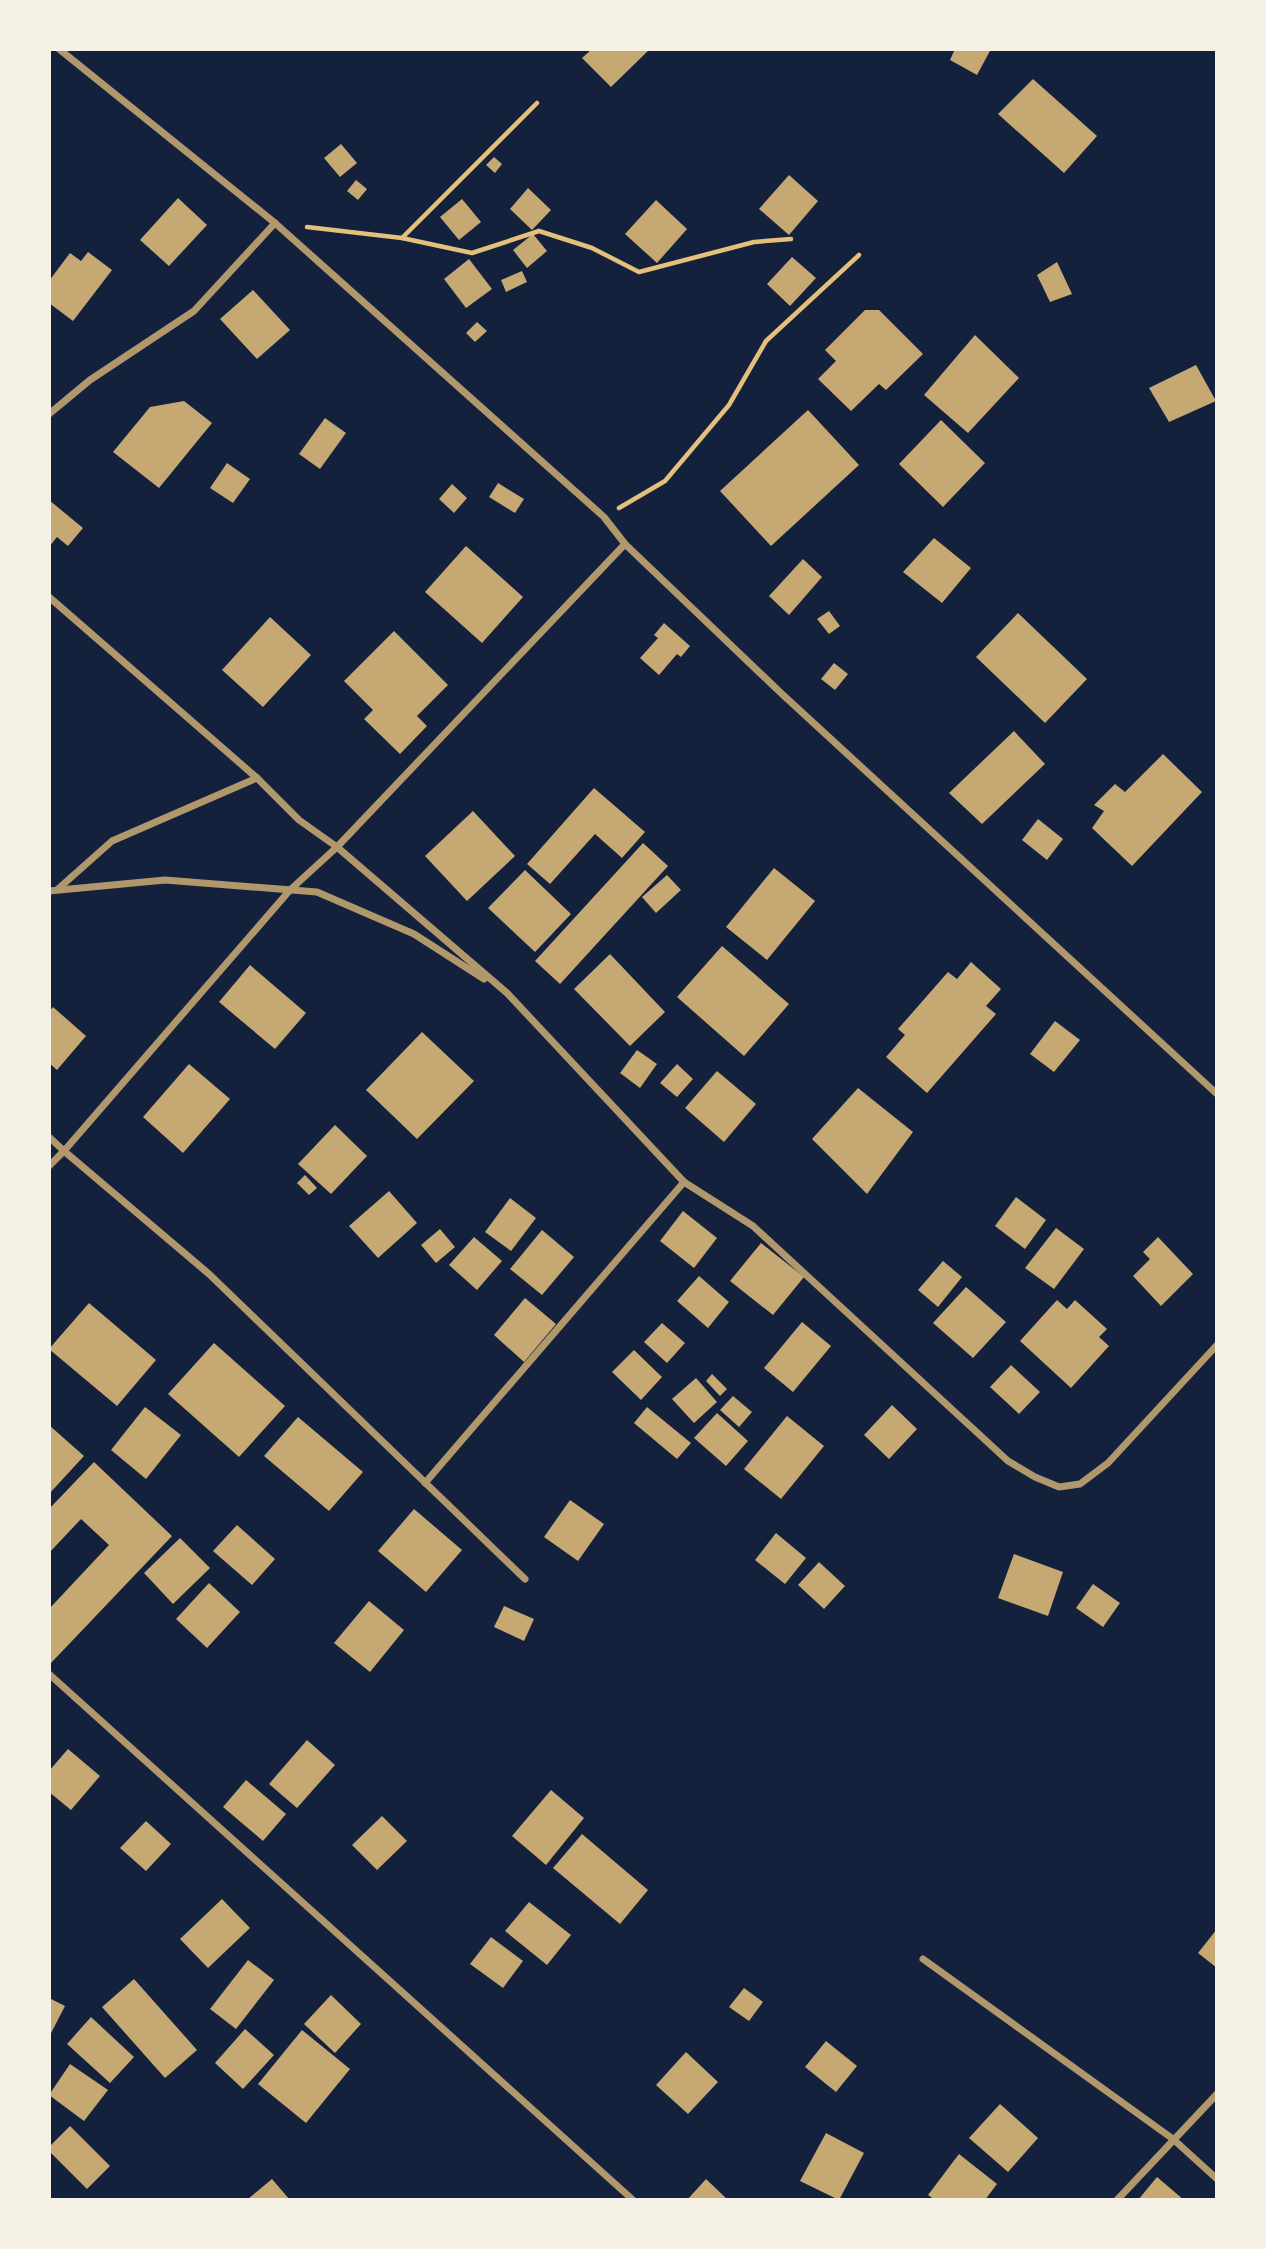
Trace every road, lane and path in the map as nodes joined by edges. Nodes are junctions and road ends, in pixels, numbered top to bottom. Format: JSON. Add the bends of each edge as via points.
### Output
{"nodes":[{"id":1,"x":59,"y":49,"type":"edge"},
{"id":2,"x":537,"y":103,"type":"dead end"},
{"id":3,"x":275,"y":223,"type":"junction"},
{"id":4,"x":402,"y":238,"type":"junction"},
{"id":5,"x":792,"y":239,"type":"dead end"},
{"id":6,"x":859,"y":255,"type":"dead end"},
{"id":7,"x":49,"y":414,"type":"edge"},
{"id":8,"x":604,"y":517,"type":"junction"},
{"id":9,"x":625,"y":544,"type":"junction"},
{"id":10,"x":49,"y":597,"type":"edge"},
{"id":11,"x":257,"y":778,"type":"junction"},
{"id":12,"x":337,"y":847,"type":"junction"},
{"id":13,"x":53,"y":890,"type":"edge"},
{"id":14,"x":289,"y":890,"type":"junction"},
{"id":15,"x":507,"y":993,"type":"junction"},
{"id":16,"x":1217,"y":1094,"type":"edge"},
{"id":17,"x":49,"y":1138,"type":"edge"},
{"id":18,"x":64,"y":1151,"type":"junction"},
{"id":19,"x":49,"y":1166,"type":"edge"},
{"id":20,"x":684,"y":1182,"type":"junction"},
{"id":21,"x":1217,"y":1345,"type":"edge"},
{"id":22,"x":425,"y":1483,"type":"junction"},
{"id":23,"x":525,"y":1579,"type":"dead end"},
{"id":24,"x":49,"y":1674,"type":"edge"},
{"id":25,"x":923,"y":1959,"type":"dead end"},
{"id":26,"x":1217,"y":2094,"type":"edge"},
{"id":27,"x":1173,"y":2139,"type":"junction"},
{"id":28,"x":1217,"y":2179,"type":"edge"},
{"id":29,"x":633,"y":2200,"type":"edge"},
{"id":30,"x":1117,"y":2200,"type":"edge"}],
"edges":[{"from":1,"to":3,"type":"street"},
{"from":2,"to":4,"type":"path"},
{"from":3,"to":4,"type":"path"},
{"from":3,"to":7,"type":"street","via":[[194,311],[90,380]]},
{"from":3,"to":8,"type":"street"},
{"from":4,"to":5,"type":"path","via":[[472,253],[539,231],[592,248],[639,272],[754,242]]},
{"from":6,"to":8,"type":"path","via":[[766,341],[729,405],[665,481]]},
{"from":8,"to":9,"type":"street"},
{"from":9,"to":12,"type":"street"},
{"from":9,"to":16,"type":"street","via":[[792,704]]},
{"from":10,"to":11,"type":"street"},
{"from":11,"to":12,"type":"street","via":[[299,820]]},
{"from":11,"to":13,"type":"street","via":[[112,841]]},
{"from":12,"to":14,"type":"street"},
{"from":12,"to":15,"type":"street"},
{"from":13,"to":14,"type":"street","via":[[165,880]]},
{"from":14,"to":15,"type":"street","via":[[317,892],[414,934]]},
{"from":14,"to":18,"type":"street"},
{"from":15,"to":20,"type":"street"},
{"from":17,"to":18,"type":"street"},
{"from":18,"to":19,"type":"street"},
{"from":18,"to":22,"type":"street","via":[[209,1274]]},
{"from":20,"to":21,"type":"street","via":[[753,1226],[1008,1461],[1059,1487],[1080,1484],[1108,1463]]},
{"from":20,"to":22,"type":"street"},
{"from":22,"to":23,"type":"street"},
{"from":24,"to":29,"type":"street"},
{"from":25,"to":27,"type":"street"},
{"from":26,"to":27,"type":"street"},
{"from":27,"to":28,"type":"street"},
{"from":27,"to":30,"type":"street"}]}
